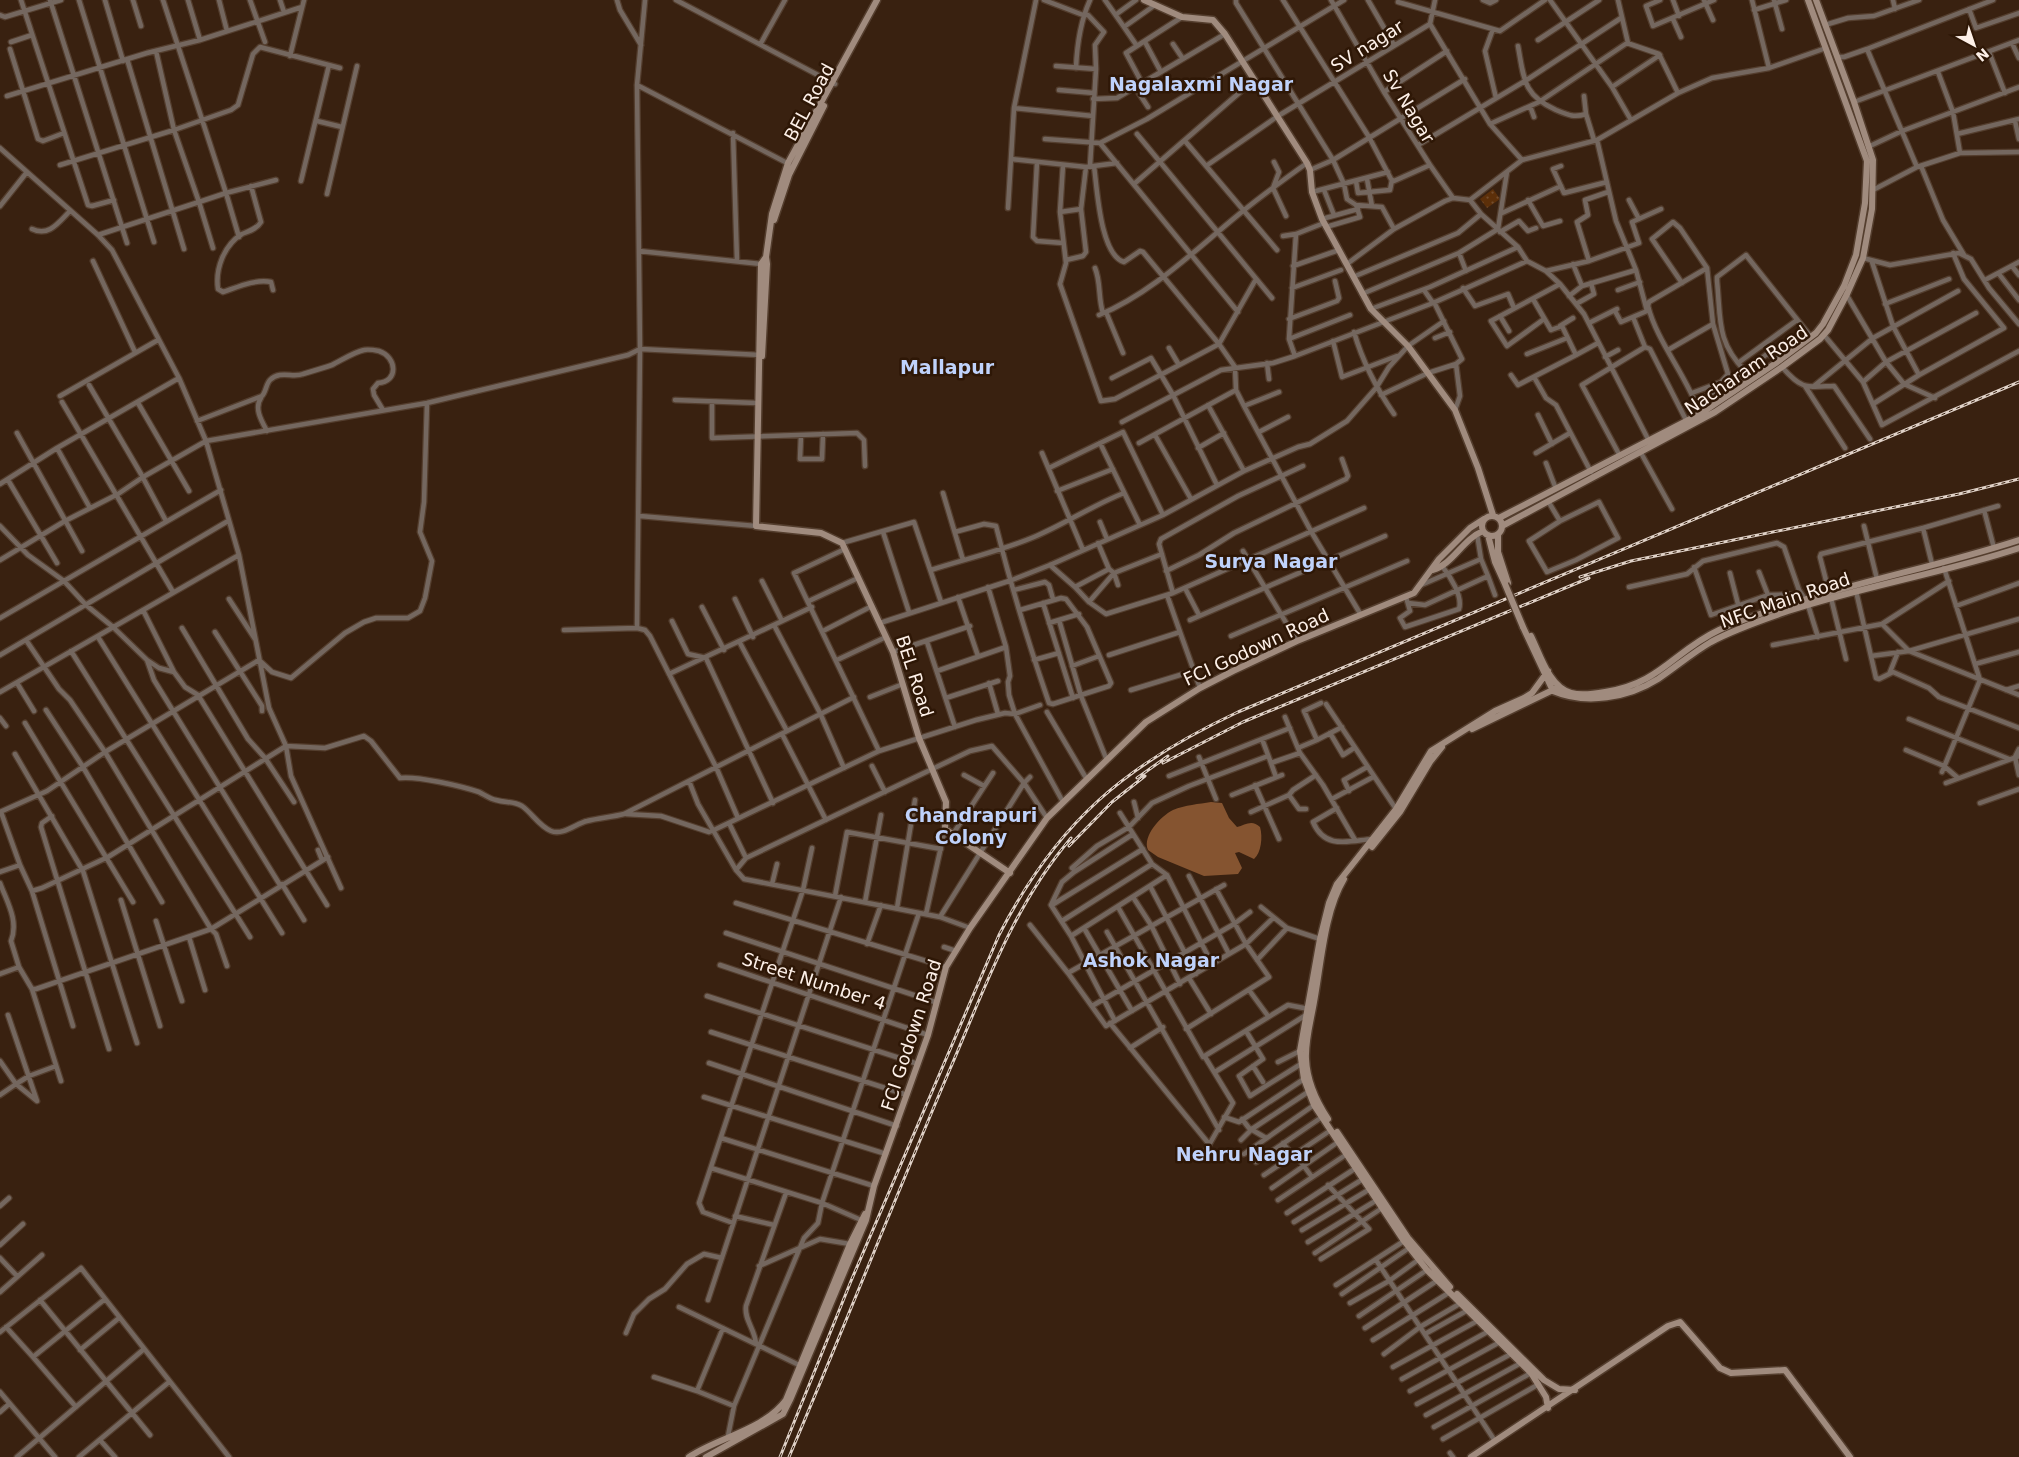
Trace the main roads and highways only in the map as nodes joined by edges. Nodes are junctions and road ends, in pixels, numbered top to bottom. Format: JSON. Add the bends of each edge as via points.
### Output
{"nodes":[{"id":1,"x":877,"y":0,"type":"edge"},
{"id":2,"x":882,"y":0,"type":"edge"},
{"id":3,"x":1144,"y":0,"type":"edge"},
{"id":4,"x":1808,"y":0,"type":"edge"},
{"id":5,"x":1816,"y":0,"type":"edge"},
{"id":6,"x":834,"y":83,"type":"junction"},
{"id":7,"x":1862,"y":137,"type":"junction"},
{"id":8,"x":766,"y":257,"type":"junction"},
{"id":9,"x":1845,"y":293,"type":"junction"},
{"id":10,"x":1836,"y":308,"type":"junction"},
{"id":11,"x":760,"y":355,"type":"junction"},
{"id":12,"x":1782,"y":364,"type":"junction"},
{"id":13,"x":758,"y":436,"type":"junction"},
{"id":14,"x":1651,"y":443,"type":"junction"},
{"id":15,"x":1546,"y":499,"type":"junction"},
{"id":16,"x":1496,"y":517,"type":"junction"},
{"id":17,"x":1484,"y":519,"type":"junction"},
{"id":18,"x":1502,"y":526,"type":"junction"},
{"id":19,"x":1483,"y":533,"type":"junction"},
{"id":20,"x":1498,"y":534,"type":"junction"},
{"id":21,"x":2019,"y":540,"type":"edge"},
{"id":22,"x":2019,"y":548,"type":"edge"},
{"id":23,"x":1433,"y":570,"type":"junction"},
{"id":24,"x":1912,"y":573,"type":"junction"},
{"id":25,"x":1507,"y":583,"type":"junction"},
{"id":26,"x":1830,"y":595,"type":"junction"},
{"id":27,"x":1546,"y":673,"type":"junction"},
{"id":28,"x":1556,"y":689,"type":"junction"},
{"id":29,"x":1010,"y":873,"type":"junction"},
{"id":30,"x":1308,"y":1011,"type":"junction"},
{"id":31,"x":867,"y":1211,"type":"junction"},
{"id":32,"x":815,"y":1335,"type":"junction"},
{"id":33,"x":1575,"y":1390,"type":"junction"},
{"id":34,"x":1548,"y":1408,"type":"junction"},
{"id":35,"x":689,"y":1457,"type":"edge"},
{"id":36,"x":706,"y":1457,"type":"edge"},
{"id":37,"x":1471,"y":1457,"type":"edge"},
{"id":38,"x":1850,"y":1457,"type":"edge"}],
"edges":[{"from":1,"to":6,"type":"main road","name":"BEL Road"},
{"from":2,"to":6,"type":"main road","name":"BEL Road"},
{"from":3,"to":16,"type":"main road","via":[[1182,17],[1214,20],[1225,34],[1307,163],[1312,192],[1324,223],[1371,309],[1408,346],[1455,410]]},
{"from":4,"to":7,"type":"main road","name":"Nacharam Road"},
{"from":5,"to":7,"type":"main road","name":"Nacharam Road","via":[[1854,102]]},
{"from":6,"to":8,"type":"main road","name":"BEL Road","via":[[790,164]]},
{"from":7,"to":9,"type":"main road","name":"Nacharam Road","via":[[1867,161],[1865,202],[1856,255]]},
{"from":7,"to":9,"type":"main road","name":"Nacharam Road","via":[[1870,146],[1873,160],[1873,190],[1863,258]]},
{"from":8,"to":11,"type":"main road","name":"BEL Road"},
{"from":8,"to":11,"type":"main road","name":"BEL Road","via":[[761,264]]},
{"from":9,"to":10,"type":"main road","name":"Nacharam Road"},
{"from":10,"to":12,"type":"main road","name":"Nacharam Road","via":[[1820,329]]},
{"from":10,"to":12,"type":"main road","name":"Nacharam Road","via":[[1824,335]]},
{"from":11,"to":13,"type":"main road","name":"BEL Road"},
{"from":11,"to":13,"type":"main road","name":"BEL Road"},
{"from":12,"to":14,"type":"main road","name":"Nacharam Road"},
{"from":12,"to":14,"type":"main road","name":"Nacharam Road","via":[[1715,412]]},
{"from":13,"to":29,"type":"main road","name":"BEL Road","via":[[758,526],[821,533],[844,546],[893,652],[919,738],[946,802],[944,829]]},
{"from":14,"to":15,"type":"main road","name":"Nacharam Road","via":[[1641,453]]},
{"from":14,"to":15,"type":"main road","name":"Nacharam Road","via":[[1556,489]]},
{"from":15,"to":16,"type":"main road","name":"Nacharam Road"},
{"from":15,"to":18,"type":"main road","name":"Nacharam Road"},
{"from":16,"to":17,"type":"main road","name":"Nacharam Road"},
{"from":16,"to":18,"type":"main road"},
{"from":17,"to":19,"type":"main road"},
{"from":17,"to":23,"type":"main road","name":"FCI Godown Road","via":[[1459,538]]},
{"from":18,"to":20,"type":"main road"},
{"from":19,"to":20,"type":"main road"},
{"from":19,"to":23,"type":"main road","name":"FCI Godown Road","via":[[1468,539],[1442,566]]},
{"from":19,"to":25,"type":"main road"},
{"from":20,"to":25,"type":"main road","via":[[1498,552]]},
{"from":21,"to":24,"type":"main road","name":"NFC Main Road","via":[[1932,564]]},
{"from":22,"to":24,"type":"main road","name":"NFC Main Road"},
{"from":23,"to":29,"type":"main road","name":"FCI Godown Road","via":[[1407,600],[1297,642],[1200,688],[1146,722],[1047,818]]},
{"from":24,"to":26,"type":"main road","name":"NFC Main Road","via":[[1856,591]]},
{"from":24,"to":26,"type":"main road","name":"NFC Main Road","via":[[1877,579]]},
{"from":25,"to":27,"type":"main road","bridge":true},
{"from":26,"to":28,"type":"main road","name":"NFC Main Road","via":[[1805,599],[1710,642],[1659,678],[1630,692],[1578,699]]},
{"from":27,"to":28,"type":"main road"},
{"from":27,"to":30,"type":"main road","via":[[1538,686],[1524,698],[1495,711],[1431,751],[1396,808],[1337,884],[1320,939]]},
{"from":28,"to":30,"type":"main road","via":[[1497,716],[1436,752],[1400,812],[1341,886]]},
{"from":29,"to":31,"type":"main road","name":"FCI Godown Road","via":[[946,967],[928,1035]]},
{"from":30,"to":33,"type":"main road","via":[[1308,1078],[1313,1093],[1424,1259],[1544,1380],[1559,1389]]},
{"from":30,"to":34,"type":"main road","via":[[1300,1051],[1304,1079],[1314,1105],[1418,1260],[1531,1373],[1546,1397]]},
{"from":31,"to":32,"type":"main road","name":"FCI Godown Road","via":[[862,1230]]},
{"from":31,"to":32,"type":"main road","name":"FCI Godown Road","via":[[850,1244]]},
{"from":32,"to":35,"type":"main road","name":"FCI Godown Road","via":[[786,1400],[777,1410],[760,1422]]},
{"from":32,"to":36,"type":"main road","name":"FCI Godown Road","via":[[783,1414]]},
{"from":33,"to":34,"type":"main road"},
{"from":33,"to":38,"type":"main road","via":[[1668,1326],[1680,1322],[1720,1368],[1731,1373],[1785,1370]]},
{"from":34,"to":37,"type":"main road"}]}
